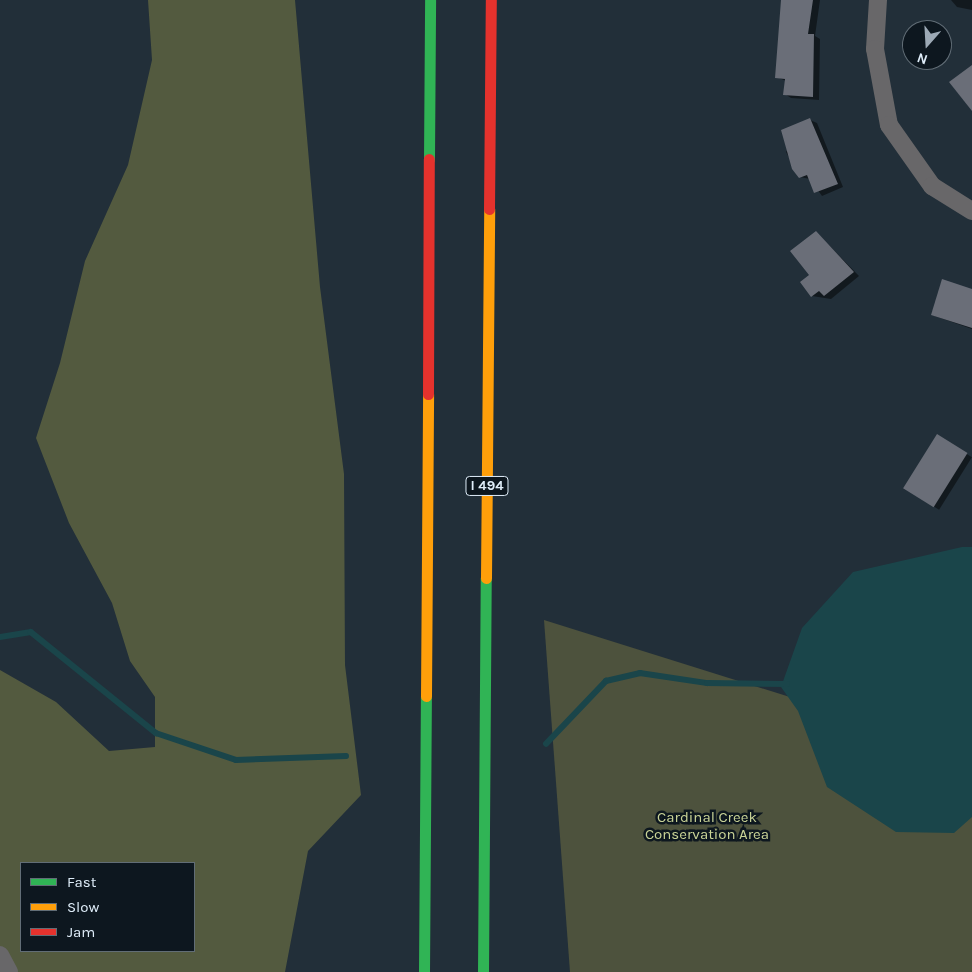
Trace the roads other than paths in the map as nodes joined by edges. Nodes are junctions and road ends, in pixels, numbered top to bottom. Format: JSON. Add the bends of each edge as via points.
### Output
{"nodes":[{"id":1,"x":430,"y":0,"type":"edge"},
{"id":2,"x":491,"y":0,"type":"edge"},
{"id":3,"x":878,"y":0,"type":"edge"},
{"id":4,"x":972,"y":211,"type":"edge"},
{"id":5,"x":0,"y":954,"type":"edge"},
{"id":6,"x":9,"y":972,"type":"edge"},
{"id":7,"x":424,"y":972,"type":"edge"},
{"id":8,"x":483,"y":972,"type":"edge"}],
"edges":[{"from":1,"to":7,"type":"highway"},
{"from":2,"to":8,"type":"highway","number":"I 494"},
{"from":3,"to":4,"type":"street","via":[[876,59],[889,124],[908,158],[932,186]]},
{"from":5,"to":6,"type":"street"}]}
